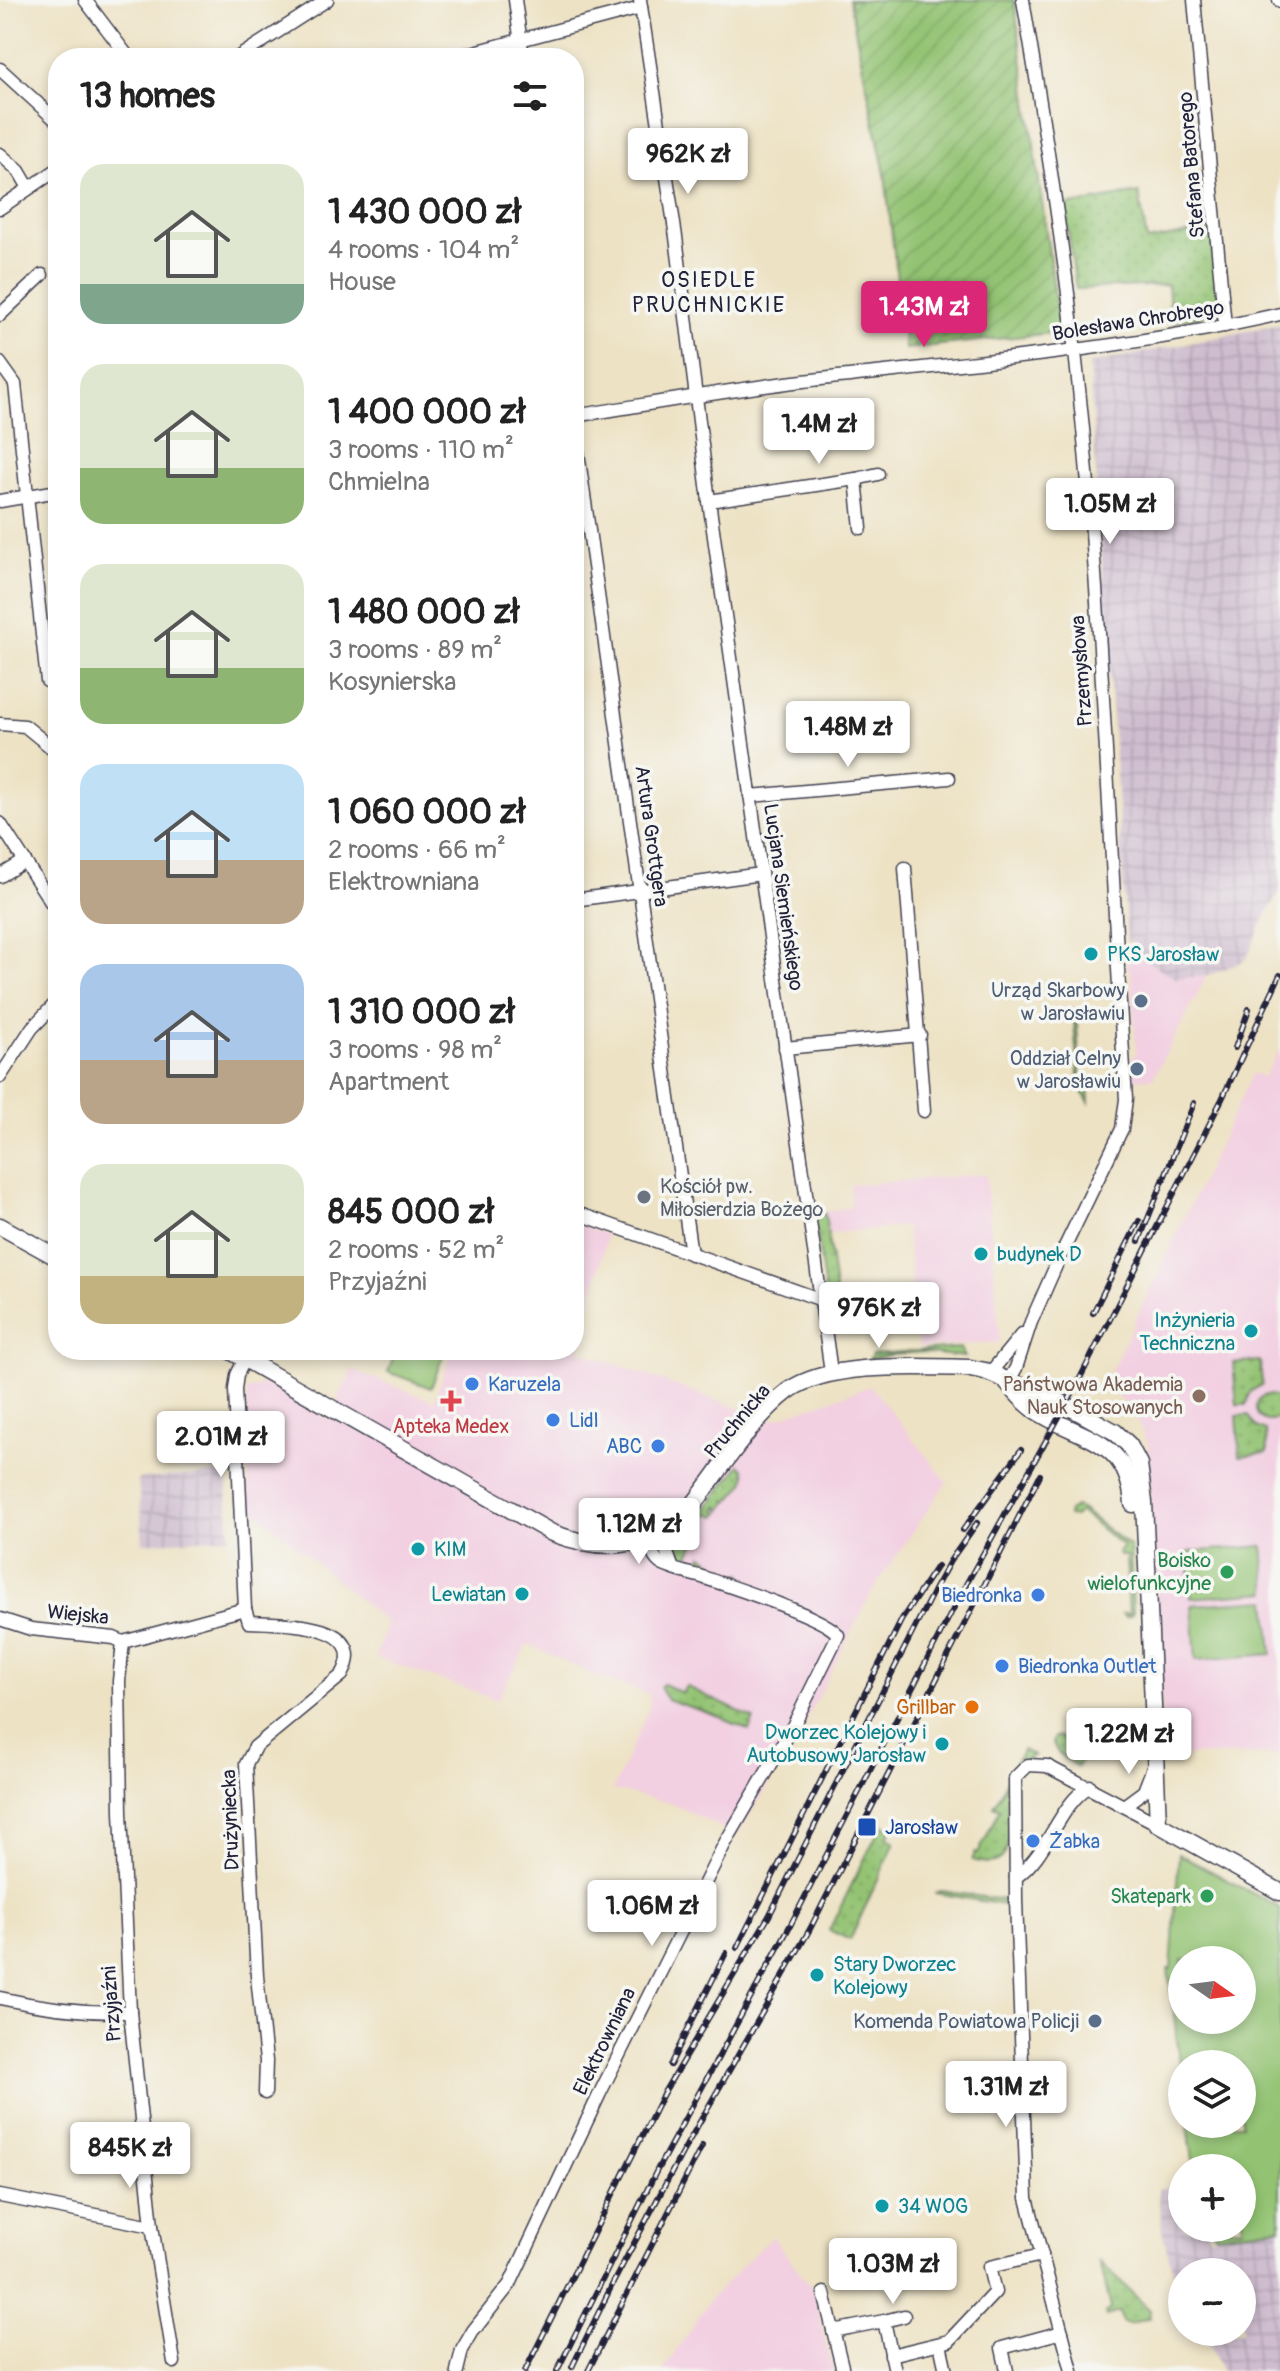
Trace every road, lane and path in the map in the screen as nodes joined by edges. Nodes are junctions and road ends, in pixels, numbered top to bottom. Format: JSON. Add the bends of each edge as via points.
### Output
{"nodes":[{"id":1,"x":85,"y":0,"type":"edge"},
{"id":2,"x":327,"y":0,"type":"edge"},
{"id":3,"x":515,"y":0,"type":"edge"},
{"id":4,"x":1023,"y":0,"type":"edge"},
{"id":5,"x":1194,"y":0,"type":"edge"},
{"id":6,"x":640,"y":4,"type":"edge"},
{"id":7,"x":520,"y":39,"type":"junction"},
{"id":8,"x":121,"y":48,"type":"edge"},
{"id":9,"x":253,"y":48,"type":"edge"},
{"id":10,"x":488,"y":48,"type":"edge"},
{"id":11,"x":521,"y":48,"type":"edge"},
{"id":12,"x":0,"y":69,"type":"edge"},
{"id":13,"x":48,"y":113,"type":"edge"},
{"id":14,"x":0,"y":154,"type":"edge"},
{"id":15,"x":48,"y":176,"type":"edge"},
{"id":16,"x":29,"y":188,"type":"junction"},
{"id":17,"x":0,"y":208,"type":"edge"},
{"id":18,"x":42,"y":275,"type":"dead end"},
{"id":19,"x":1280,"y":314,"type":"edge"},
{"id":20,"x":0,"y":315,"type":"edge"},
{"id":21,"x":1225,"y":326,"type":"junction"},
{"id":22,"x":1075,"y":351,"type":"junction"},
{"id":23,"x":0,"y":363,"type":"edge"},
{"id":24,"x":697,"y":397,"type":"junction"},
{"id":25,"x":584,"y":414,"type":"edge"},
{"id":26,"x":878,"y":474,"type":"dead end"},
{"id":27,"x":856,"y":479,"type":"junction"},
{"id":28,"x":48,"y":493,"type":"edge"},
{"id":29,"x":26,"y":496,"type":"junction"},
{"id":30,"x":584,"y":496,"type":"edge"},
{"id":31,"x":0,"y":501,"type":"edge"},
{"id":32,"x":709,"y":501,"type":"junction"},
{"id":33,"x":861,"y":528,"type":"dead end"},
{"id":34,"x":47,"y":681,"type":"dead end"},
{"id":35,"x":0,"y":724,"type":"edge"},
{"id":36,"x":48,"y":745,"type":"edge"},
{"id":37,"x":949,"y":778,"type":"dead end"},
{"id":38,"x":750,"y":796,"type":"junction"},
{"id":39,"x":0,"y":823,"type":"edge"},
{"id":40,"x":25,"y":861,"type":"junction"},
{"id":41,"x":905,"y":868,"type":"dead end"},
{"id":42,"x":761,"y":874,"type":"junction"},
{"id":43,"x":0,"y":876,"type":"edge"},
{"id":44,"x":639,"y":891,"type":"junction"},
{"id":45,"x":48,"y":897,"type":"edge"},
{"id":46,"x":584,"y":899,"type":"edge"},
{"id":47,"x":48,"y":1009,"type":"edge"},
{"id":48,"x":920,"y":1035,"type":"junction"},
{"id":49,"x":785,"y":1048,"type":"junction"},
{"id":50,"x":0,"y":1077,"type":"edge"},
{"id":51,"x":924,"y":1111,"type":"dead end"},
{"id":52,"x":584,"y":1216,"type":"edge"},
{"id":53,"x":0,"y":1226,"type":"edge"},
{"id":54,"x":48,"y":1252,"type":"edge"},
{"id":55,"x":691,"y":1254,"type":"junction"},
{"id":56,"x":819,"y":1299,"type":"junction"},
{"id":57,"x":1031,"y":1322,"type":"junction"},
{"id":58,"x":244,"y":1360,"type":"edge"},
{"id":59,"x":249,"y":1360,"type":"edge"},
{"id":60,"x":831,"y":1372,"type":"junction"},
{"id":61,"x":990,"y":1373,"type":"junction"},
{"id":62,"x":1008,"y":1382,"type":"junction"},
{"id":63,"x":654,"y":1535,"type":"junction"},
{"id":64,"x":247,"y":1615,"type":"junction"},
{"id":65,"x":0,"y":1619,"type":"edge"},
{"id":66,"x":123,"y":1642,"type":"junction"},
{"id":67,"x":1154,"y":1765,"type":"junction"},
{"id":68,"x":1090,"y":1786,"type":"junction"},
{"id":69,"x":1125,"y":1805,"type":"junction"},
{"id":70,"x":1158,"y":1824,"type":"junction"},
{"id":71,"x":1016,"y":1877,"type":"junction"},
{"id":72,"x":1280,"y":1892,"type":"edge"},
{"id":73,"x":0,"y":1998,"type":"edge"},
{"id":74,"x":130,"y":2012,"type":"junction"},
{"id":75,"x":265,"y":2093,"type":"dead end"},
{"id":76,"x":0,"y":2196,"type":"edge"},
{"id":77,"x":152,"y":2226,"type":"junction"},
{"id":78,"x":1042,"y":2255,"type":"junction"},
{"id":79,"x":824,"y":2293,"type":"dead end"},
{"id":80,"x":904,"y":2316,"type":"dead end"},
{"id":81,"x":884,"y":2321,"type":"junction"},
{"id":82,"x":833,"y":2331,"type":"junction"},
{"id":83,"x":1062,"y":2332,"type":"junction"},
{"id":84,"x":940,"y":2344,"type":"junction"},
{"id":85,"x":891,"y":2355,"type":"junction"},
{"id":86,"x":174,"y":2362,"type":"dead end"},
{"id":87,"x":457,"y":2371,"type":"edge"},
{"id":88,"x":843,"y":2371,"type":"edge"},
{"id":89,"x":895,"y":2371,"type":"edge"},
{"id":90,"x":946,"y":2371,"type":"edge"},
{"id":91,"x":1007,"y":2371,"type":"edge"},
{"id":92,"x":1072,"y":2371,"type":"edge"}],
"edges":[{"from":1,"to":8,"type":"street"},
{"from":2,"to":9,"type":"street"},
{"from":3,"to":7,"type":"street"},
{"from":4,"to":22,"type":"street","name":"Przemysłowa"},
{"from":5,"to":21,"type":"street","name":"Stefana Batorego"},
{"from":6,"to":7,"type":"street"},
{"from":6,"to":24,"type":"street","name":"Lucjana Siemieńskiego"},
{"from":7,"to":10,"type":"street"},
{"from":7,"to":11,"type":"street"},
{"from":12,"to":13,"type":"street"},
{"from":14,"to":16,"type":"street"},
{"from":15,"to":16,"type":"street"},
{"from":16,"to":17,"type":"street"},
{"from":18,"to":20,"type":"street"},
{"from":19,"to":21,"type":"street","name":"Bolesława Chrobrego"},
{"from":21,"to":22,"type":"street","name":"Bolesława Chrobrego"},
{"from":22,"to":24,"type":"street","name":"Bolesława Chrobrego"},
{"from":22,"to":57,"type":"street","name":"Przemysłowa","via":[[1103,699],[1126,1099],[1122,1129]]},
{"from":23,"to":29,"type":"street","via":[[15,384]]},
{"from":24,"to":25,"type":"street","name":"Bolesława Chrobrego"},
{"from":24,"to":32,"type":"street","name":"Lucjana Siemieńskiego"},
{"from":26,"to":27,"type":"street"},
{"from":27,"to":32,"type":"street"},
{"from":27,"to":33,"type":"street"},
{"from":28,"to":29,"type":"street"},
{"from":29,"to":31,"type":"street"},
{"from":29,"to":34,"type":"street"},
{"from":30,"to":44,"type":"street","name":"Artura Grottgera"},
{"from":32,"to":38,"type":"street","name":"Lucjana Siemieńskiego"},
{"from":35,"to":36,"type":"street","via":[[25,726]]},
{"from":37,"to":38,"type":"street"},
{"from":38,"to":42,"type":"street","name":"Lucjana Siemieńskiego"},
{"from":39,"to":40,"type":"street"},
{"from":40,"to":43,"type":"street"},
{"from":40,"to":45,"type":"street"},
{"from":41,"to":48,"type":"street"},
{"from":42,"to":44,"type":"street"},
{"from":42,"to":49,"type":"street","name":"Lucjana Siemieńskiego"},
{"from":44,"to":46,"type":"street"},
{"from":44,"to":55,"type":"street","name":"Artura Grottgera"},
{"from":47,"to":50,"type":"street"},
{"from":48,"to":49,"type":"street"},
{"from":48,"to":51,"type":"street"},
{"from":49,"to":56,"type":"street","name":"Lucjana Siemieńskiego"},
{"from":52,"to":55,"type":"street"},
{"from":53,"to":54,"type":"main road"},
{"from":55,"to":56,"type":"street"},
{"from":56,"to":60,"type":"street","name":"Lucjana Siemieńskiego"},
{"from":57,"to":61,"type":"street"},
{"from":57,"to":62,"type":"street"},
{"from":58,"to":64,"type":"street","via":[[235,1389]]},
{"from":59,"to":63,"type":"main road","name":"Pruchnicka","via":[[552,1533],[592,1546]]},
{"from":60,"to":61,"type":"main road","name":"Pruchnicka","via":[[929,1367]]},
{"from":60,"to":63,"type":"main road","name":"Pruchnicka","via":[[790,1390],[767,1410],[689,1510]]},
{"from":61,"to":62,"type":"main road","name":"Pruchnicka"},
{"from":62,"to":67,"type":"main road","name":"Pruchnicka","via":[[1115,1432],[1139,1464]]},
{"from":63,"to":87,"type":"street","name":"Elektrowniana","via":[[653,1555],[663,1565],[743,1590],[825,1623],[838,1635],[790,1733],[724,1845],[510,2284],[473,2331]]},
{"from":64,"to":66,"type":"street","name":"Wiejska"},
{"from":64,"to":75,"type":"street","name":"Drużyniecka","via":[[317,1628],[341,1639],[348,1665],[255,1747],[246,1764]]},
{"from":65,"to":66,"type":"street","name":"Wiejska","via":[[31,1629]]},
{"from":66,"to":74,"type":"street","name":"Przyjaźni","via":[[119,1705]]},
{"from":67,"to":69,"type":"street","via":[[1144,1791]]},
{"from":67,"to":70,"type":"main road","name":"Pruchnicka"},
{"from":68,"to":69,"type":"street"},
{"from":68,"to":71,"type":"street","via":[[1075,1798],[1029,1868]]},
{"from":68,"to":71,"type":"street","via":[[1036,1764],[1015,1778]]},
{"from":69,"to":70,"type":"street"},
{"from":70,"to":72,"type":"main road"},
{"from":71,"to":78,"type":"street","via":[[1027,2198]]},
{"from":73,"to":74,"type":"street","via":[[41,2007]]},
{"from":74,"to":77,"type":"street","name":"Przyjaźni"},
{"from":76,"to":77,"type":"street"},
{"from":77,"to":86,"type":"street","name":"Przyjaźni"},
{"from":78,"to":83,"type":"street"},
{"from":78,"to":84,"type":"street","via":[[989,2267],[995,2292],[949,2341]]},
{"from":79,"to":82,"type":"street"},
{"from":80,"to":81,"type":"street"},
{"from":81,"to":82,"type":"street"},
{"from":81,"to":85,"type":"street"},
{"from":82,"to":88,"type":"street"},
{"from":83,"to":91,"type":"street","via":[[1002,2348]]},
{"from":83,"to":92,"type":"street"},
{"from":84,"to":85,"type":"street"},
{"from":84,"to":90,"type":"street"},
{"from":85,"to":89,"type":"street"}]}
